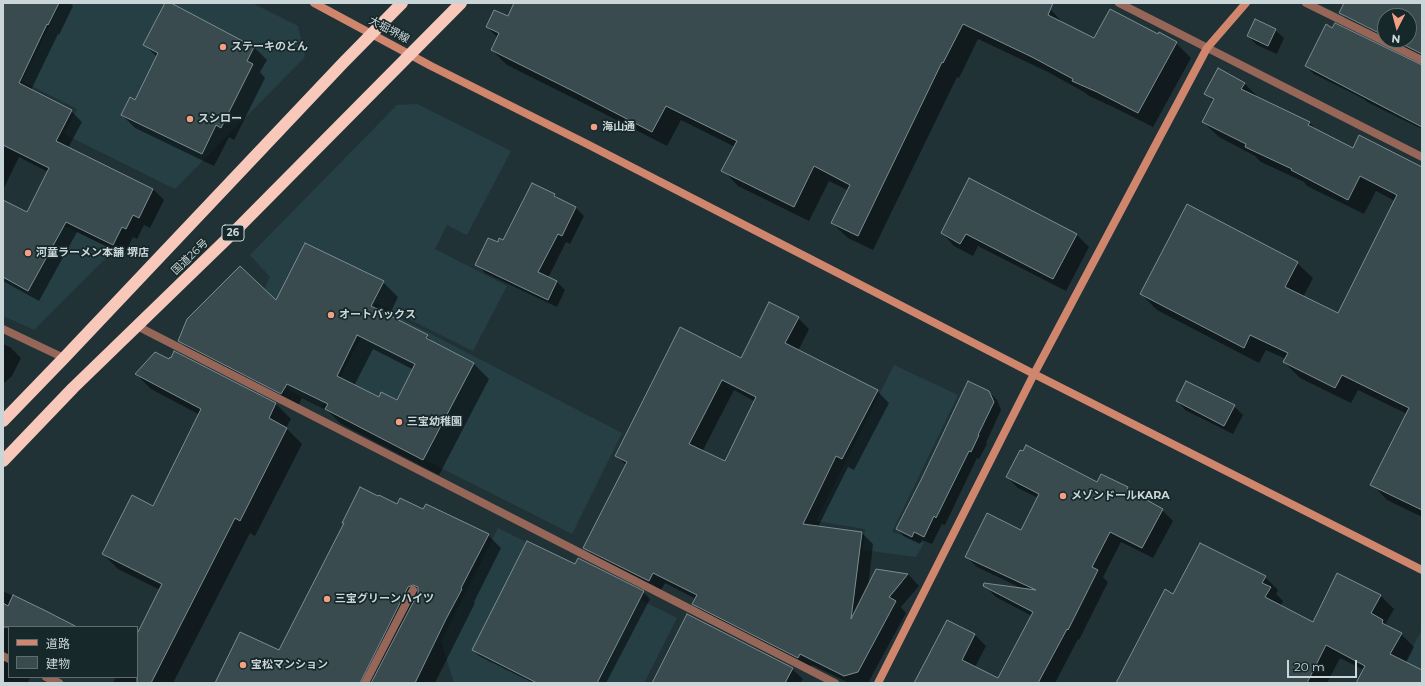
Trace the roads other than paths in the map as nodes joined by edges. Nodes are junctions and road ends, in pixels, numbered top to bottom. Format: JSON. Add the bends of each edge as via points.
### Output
{"nodes":[{"id":1,"x":314,"y":3,"type":"edge"},
{"id":2,"x":402,"y":3,"type":"edge"},
{"id":3,"x":461,"y":3,"type":"edge"},
{"id":4,"x":1119,"y":3,"type":"edge"},
{"id":5,"x":1246,"y":3,"type":"edge"},
{"id":6,"x":1306,"y":3,"type":"edge"},
{"id":7,"x":372,"y":33,"type":"junction"},
{"id":8,"x":1207,"y":48,"type":"junction"},
{"id":9,"x":411,"y":54,"type":"junction"},
{"id":10,"x":1422,"y":60,"type":"edge"},
{"id":11,"x":1422,"y":157,"type":"edge"},
{"id":12,"x":137,"y":326,"type":"junction"},
{"id":13,"x":3,"y":329,"type":"edge"},
{"id":14,"x":64,"y":358,"type":"junction"},
{"id":15,"x":1034,"y":374,"type":"junction"},
{"id":16,"x":3,"y":421,"type":"edge"},
{"id":17,"x":3,"y":461,"type":"edge"},
{"id":18,"x":1422,"y":570,"type":"edge"},
{"id":19,"x":413,"y":590,"type":"dead end"},
{"id":20,"x":48,"y":678,"type":"edge"},
{"id":21,"x":368,"y":682,"type":"edge"},
{"id":22,"x":59,"y":683,"type":"edge"},
{"id":23,"x":835,"y":683,"type":"edge"},
{"id":24,"x":878,"y":683,"type":"edge"}],
"edges":[{"from":1,"to":7,"type":"street","name":"大堀堺線"},
{"from":2,"to":7,"type":"highway","name":"国道26号"},
{"from":3,"to":9,"type":"highway","name":"国道26号","number":"26"},
{"from":4,"to":8,"type":"street"},
{"from":5,"to":8,"type":"street"},
{"from":6,"to":10,"type":"street"},
{"from":7,"to":9,"type":"street","name":"大堀堺線"},
{"from":7,"to":14,"type":"highway","name":"国道26号"},
{"from":8,"to":11,"type":"street"},
{"from":8,"to":15,"type":"street"},
{"from":9,"to":12,"type":"highway","name":"国道26号","number":"26"},
{"from":9,"to":15,"type":"street","name":"大堀堺線"},
{"from":12,"to":17,"type":"highway","name":"国道26号","number":"26"},
{"from":12,"to":23,"type":"street"},
{"from":13,"to":14,"type":"street"},
{"from":14,"to":16,"type":"highway","name":"国道26号"},
{"from":15,"to":18,"type":"street","name":"大堀堺線"},
{"from":15,"to":24,"type":"street"},
{"from":19,"to":21,"type":"street"},
{"from":20,"to":22,"type":"street"}]}
